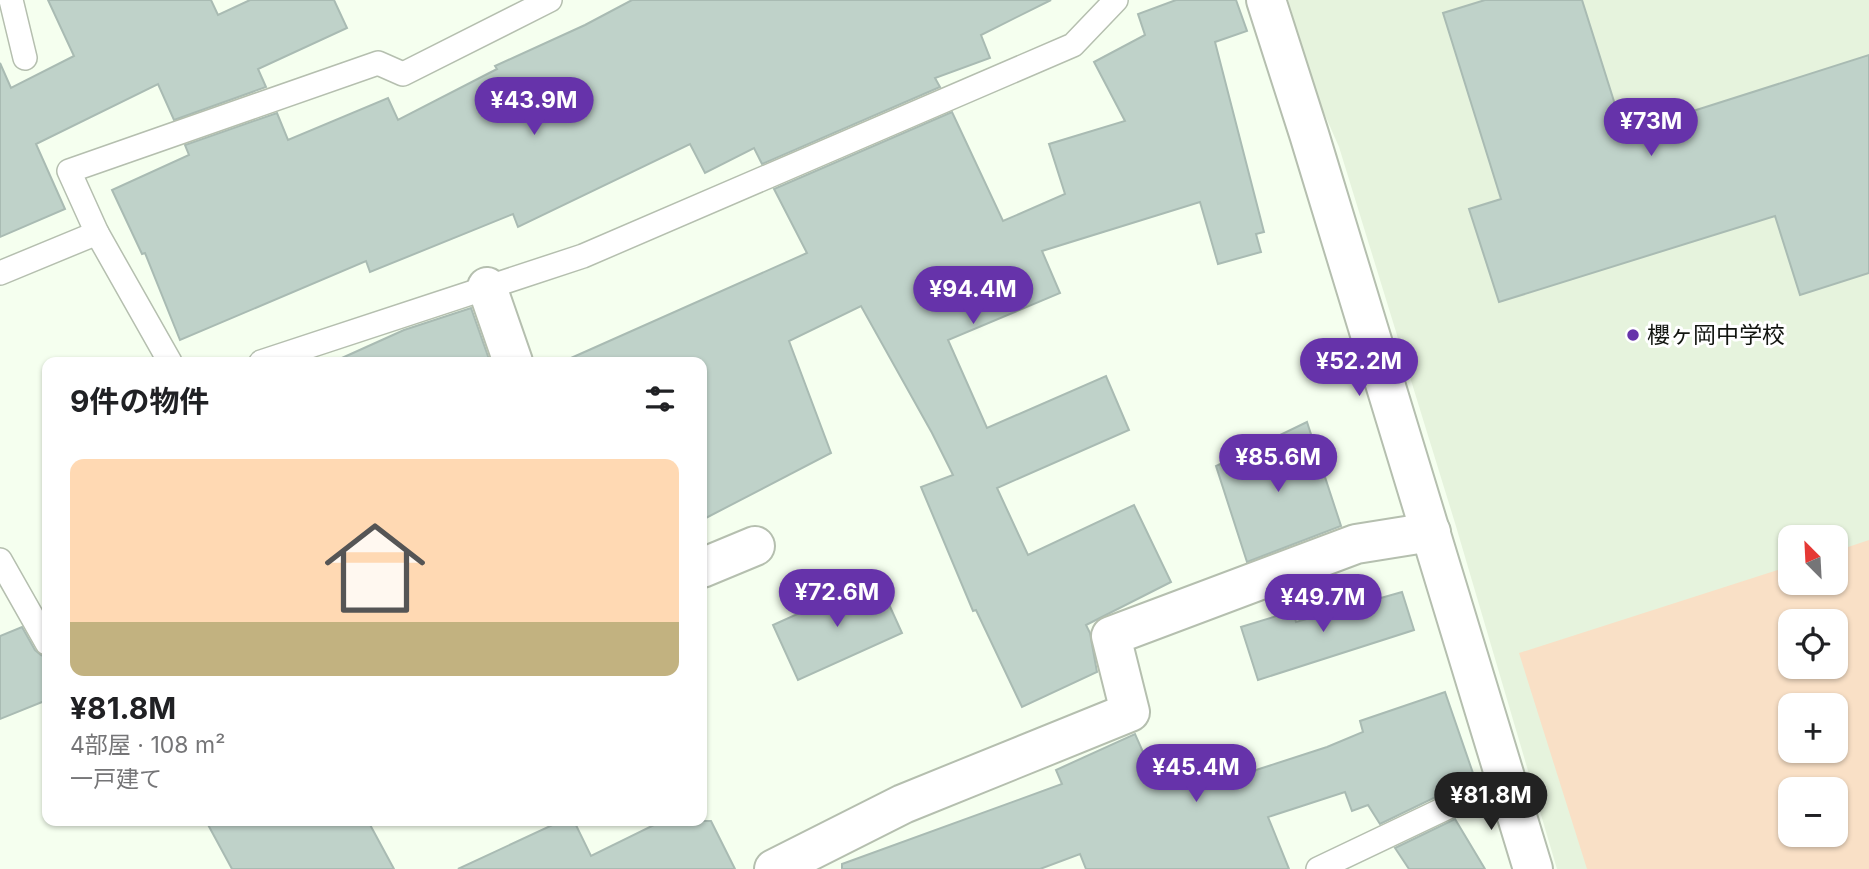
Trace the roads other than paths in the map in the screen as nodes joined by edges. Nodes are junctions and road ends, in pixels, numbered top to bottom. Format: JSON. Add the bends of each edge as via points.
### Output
{"nodes":[{"id":1,"x":11,"y":0,"type":"edge"},
{"id":2,"x":550,"y":0,"type":"edge"},
{"id":3,"x":1116,"y":0,"type":"edge"},
{"id":4,"x":1266,"y":0,"type":"edge"},
{"id":5,"x":25,"y":58,"type":"dead end"},
{"id":6,"x":97,"y":233,"type":"junction"},
{"id":7,"x":0,"y":273,"type":"edge"},
{"id":8,"x":487,"y":287,"type":"junction"},
{"id":9,"x":167,"y":357,"type":"edge"},
{"id":10,"x":276,"y":357,"type":"edge"},
{"id":11,"x":511,"y":357,"type":"edge"},
{"id":12,"x":1431,"y":531,"type":"junction"},
{"id":13,"x":755,"y":546,"type":"dead end"},
{"id":14,"x":0,"y":559,"type":"edge"},
{"id":15,"x":707,"y":566,"type":"edge"},
{"id":16,"x":42,"y":634,"type":"edge"},
{"id":17,"x":1507,"y":779,"type":"junction"},
{"id":18,"x":774,"y":869,"type":"edge"},
{"id":19,"x":1318,"y":869,"type":"edge"},
{"id":20,"x":1533,"y":869,"type":"edge"}],
"edges":[{"from":1,"to":5,"type":"lane"},
{"from":2,"to":6,"type":"lane","via":[[403,74],[378,63],[69,172]]},
{"from":3,"to":8,"type":"lane","via":[[1073,45],[583,256]]},
{"from":4,"to":12,"type":"street"},
{"from":6,"to":7,"type":"lane"},
{"from":6,"to":9,"type":"lane"},
{"from":8,"to":10,"type":"lane"},
{"from":8,"to":11,"type":"street"},
{"from":12,"to":17,"type":"street"},
{"from":12,"to":18,"type":"street","via":[[1356,544],[1111,636],[1130,712],[902,804]]},
{"from":13,"to":15,"type":"street"},
{"from":14,"to":16,"type":"lane"},
{"from":17,"to":19,"type":"lane"},
{"from":17,"to":20,"type":"street"}]}
